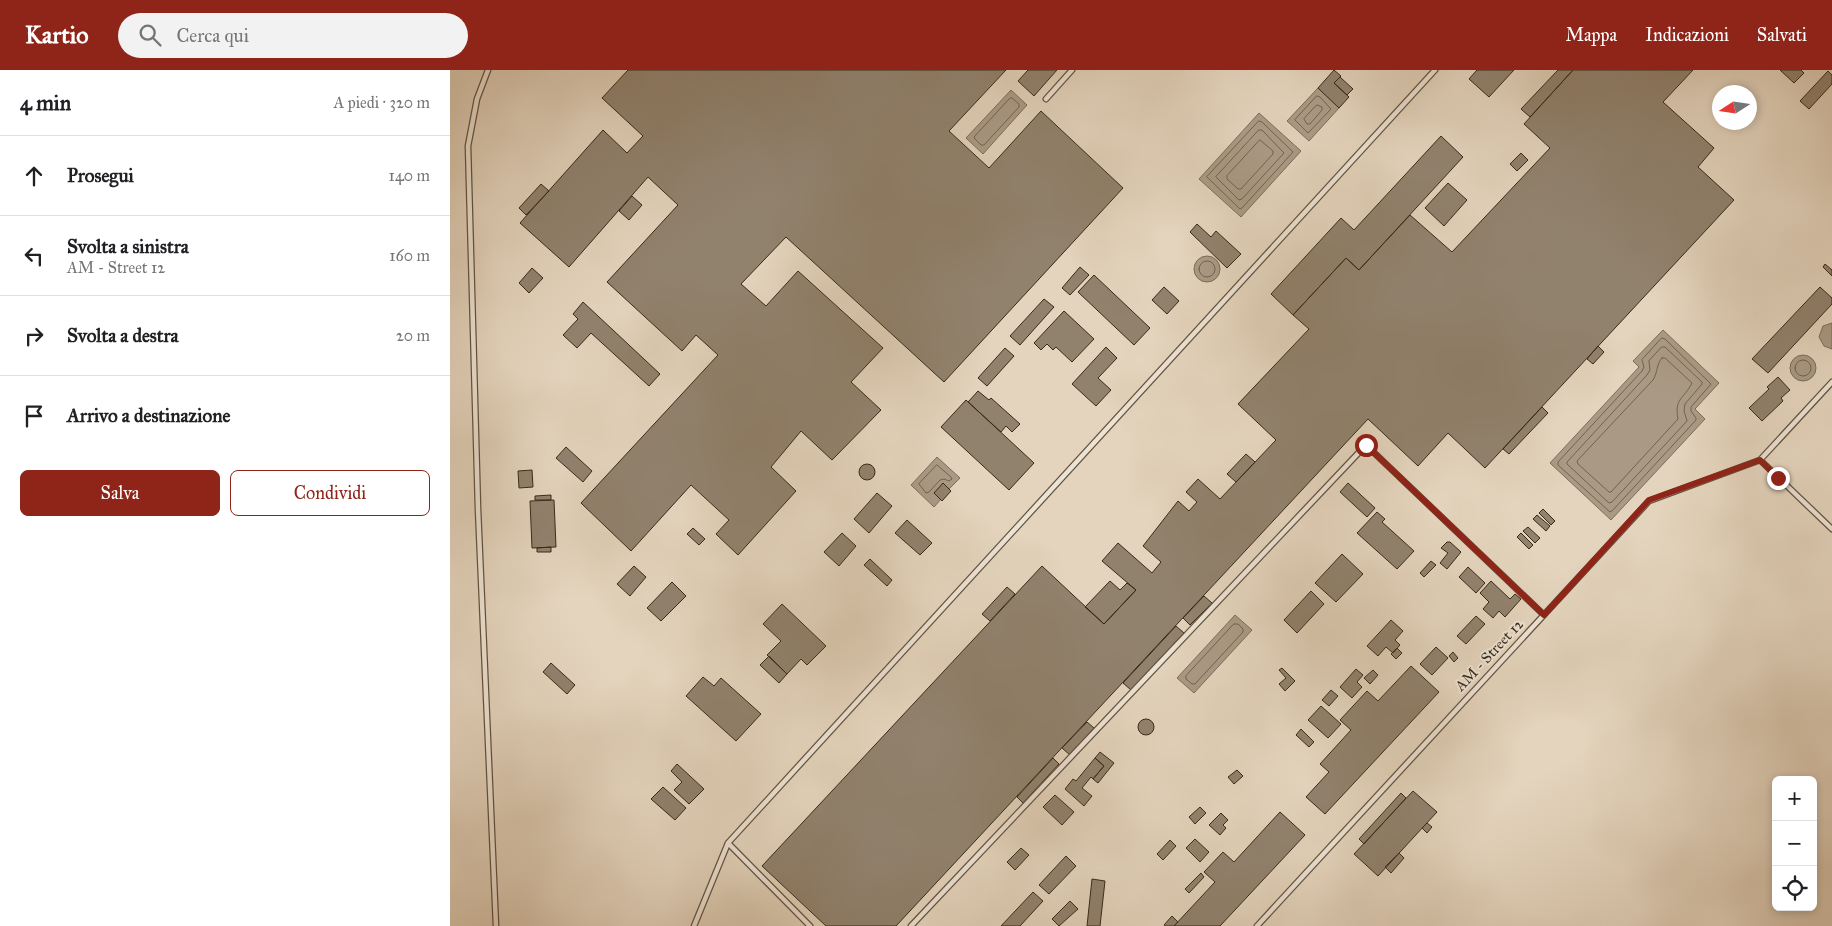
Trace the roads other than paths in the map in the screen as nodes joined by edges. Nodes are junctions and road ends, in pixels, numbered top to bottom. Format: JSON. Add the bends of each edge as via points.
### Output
{"nodes":[{"id":1,"x":488,"y":70,"type":"edge"},
{"id":2,"x":1072,"y":70,"type":"edge"},
{"id":3,"x":1435,"y":70,"type":"edge"},
{"id":4,"x":1046,"y":99,"type":"dead end"},
{"id":5,"x":1832,"y":382,"type":"edge"},
{"id":6,"x":1760,"y":460,"type":"junction"},
{"id":7,"x":1832,"y":529,"type":"edge"},
{"id":8,"x":1544,"y":615,"type":"junction"},
{"id":9,"x":728,"y":843,"type":"junction"},
{"id":10,"x":496,"y":926,"type":"edge"},
{"id":11,"x":694,"y":926,"type":"edge"},
{"id":12,"x":810,"y":926,"type":"edge"},
{"id":13,"x":911,"y":926,"type":"edge"},
{"id":14,"x":1257,"y":926,"type":"edge"}],
"edges":[{"from":1,"to":10,"type":"lane","via":[[477,99],[468,146],[478,510]]},
{"from":2,"to":4,"type":"lane"},
{"from":3,"to":9,"type":"lane"},
{"from":5,"to":6,"type":"lane","name":"AM - Street 12"},
{"from":6,"to":7,"type":"lane"},
{"from":6,"to":8,"type":"lane","name":"AM - Street 12","via":[[1649,500]]},
{"from":8,"to":13,"type":"lane","via":[[1366,445]]},
{"from":8,"to":14,"type":"lane","name":"AM - Street 12"},
{"from":9,"to":11,"type":"lane"},
{"from":9,"to":12,"type":"lane"}]}
